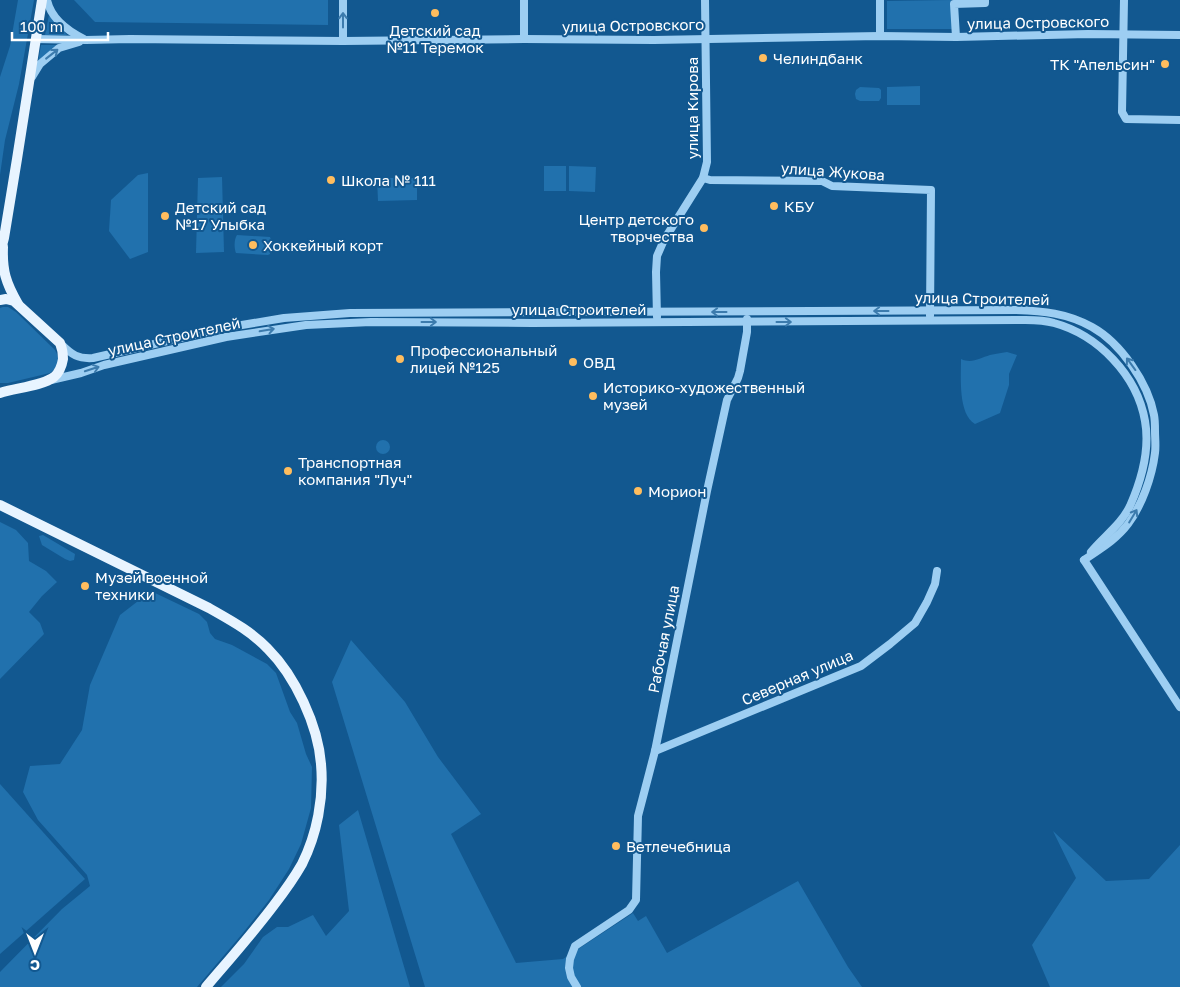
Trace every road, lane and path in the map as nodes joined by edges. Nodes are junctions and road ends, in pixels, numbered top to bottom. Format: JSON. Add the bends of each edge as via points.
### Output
{"nodes":[{"id":1,"x":42,"y":0,"type":"edge"},
{"id":2,"x":47,"y":0,"type":"edge"},
{"id":3,"x":343,"y":0,"type":"edge"},
{"id":4,"x":705,"y":0,"type":"edge"},
{"id":5,"x":880,"y":0,"type":"edge"},
{"id":6,"x":985,"y":0,"type":"edge"},
{"id":7,"x":1124,"y":0,"type":"edge"},
{"id":8,"x":524,"y":3,"type":"edge"},
{"id":9,"x":1123,"y":35,"type":"junction"},
{"id":10,"x":1180,"y":35,"type":"edge"},
{"id":11,"x":880,"y":36,"type":"junction"},
{"id":12,"x":956,"y":37,"type":"junction"},
{"id":13,"x":706,"y":38,"type":"junction"},
{"id":14,"x":36,"y":39,"type":"junction"},
{"id":15,"x":524,"y":39,"type":"junction"},
{"id":16,"x":86,"y":40,"type":"junction"},
{"id":17,"x":343,"y":41,"type":"junction"},
{"id":18,"x":29,"y":83,"type":"junction"},
{"id":19,"x":1180,"y":120,"type":"edge"},
{"id":20,"x":703,"y":178,"type":"junction"},
{"id":21,"x":4,"y":238,"type":"junction"},
{"id":22,"x":0,"y":253,"type":"edge"},
{"id":23,"x":0,"y":300,"type":"edge"},
{"id":24,"x":18,"y":304,"type":"junction"},
{"id":25,"x":930,"y":311,"type":"junction"},
{"id":26,"x":657,"y":312,"type":"junction"},
{"id":27,"x":747,"y":312,"type":"junction"},
{"id":28,"x":931,"y":321,"type":"junction"},
{"id":29,"x":657,"y":322,"type":"junction"},
{"id":30,"x":747,"y":322,"type":"junction"},
{"id":31,"x":60,"y":343,"type":"junction"},
{"id":32,"x":44,"y":382,"type":"junction"},
{"id":33,"x":0,"y":387,"type":"edge"},
{"id":34,"x":15,"y":389,"type":"junction"},
{"id":35,"x":0,"y":393,"type":"edge"},
{"id":36,"x":1146,"y":450,"type":"junction"},
{"id":37,"x":1155,"y":452,"type":"junction"},
{"id":38,"x":0,"y":504,"type":"edge"},
{"id":39,"x":1084,"y":560,"type":"junction"},
{"id":40,"x":937,"y":571,"type":"dead end"},
{"id":41,"x":1180,"y":707,"type":"edge"},
{"id":42,"x":655,"y":751,"type":"junction"},
{"id":43,"x":206,"y":987,"type":"edge"},
{"id":44,"x":577,"y":987,"type":"edge"}],
"edges":[{"from":1,"to":14,"type":"main road"},
{"from":2,"to":16,"type":"street","via":[[52,13],[68,31]]},
{"from":17,"to":3,"type":"street","one_way":true},
{"from":4,"to":13,"type":"street","name":"улица Кирова"},
{"from":5,"to":11,"type":"street"},
{"from":6,"to":12,"type":"street","via":[[985,4],[954,4]]},
{"from":7,"to":9,"type":"street"},
{"from":8,"to":15,"type":"street"},
{"from":9,"to":10,"type":"street","name":"улица Островского"},
{"from":9,"to":12,"type":"street","name":"улица Островского"},
{"from":9,"to":19,"type":"street","via":[[1122,112],[1126,120]]},
{"from":11,"to":12,"type":"street","name":"улица Островского"},
{"from":11,"to":13,"type":"street","name":"улица Островского"},
{"from":13,"to":15,"type":"street","name":"улица Островского"},
{"from":13,"to":20,"type":"street","name":"улица Кирова","via":[[706,162]]},
{"from":14,"to":16,"type":"street"},
{"from":14,"to":18,"type":"main road"},
{"from":15,"to":17,"type":"street","name":"улица Островского"},
{"from":16,"to":17,"type":"street","name":"улица Островского"},
{"from":18,"to":16,"type":"street","one_way":true,"via":[[34,71],[59,48]]},
{"from":18,"to":21,"type":"main road"},
{"from":20,"to":25,"type":"street","name":"улица Жукова","via":[[822,181],[832,186],[931,190]]},
{"from":20,"to":26,"type":"street","name":"улица Кирова","via":[[657,256]]},
{"from":21,"to":22,"type":"main road"},
{"from":21,"to":24,"type":"main road","via":[[6,281]]},
{"from":23,"to":24,"type":"main road"},
{"from":24,"to":31,"type":"main road"},
{"from":25,"to":27,"type":"street","name":"улица Строителей","one_way":true},
{"from":25,"to":28,"type":"street"},
{"from":37,"to":25,"type":"street","name":"улица Строителей","one_way":true,"via":[[1154,416],[1144,387],[1125,356],[1111,340],[1093,328],[1048,312]]},
{"from":27,"to":26,"type":"street","name":"улица Строителей","one_way":true},
{"from":26,"to":29,"type":"street","name":"улица Кирова"},
{"from":26,"to":31,"type":"street","name":"улица Строителей","via":[[328,314],[224,328],[93,358],[71,354]]},
{"from":27,"to":30,"type":"street","name":"Рабочая улица"},
{"from":30,"to":28,"type":"street","name":"улица Строителей","one_way":true},
{"from":28,"to":36,"type":"street","name":"улица Строителей","via":[[1038,320],[1080,334],[1106,351],[1128,378],[1143,411]]},
{"from":29,"to":30,"type":"street","name":"улица Строителей"},
{"from":32,"to":29,"type":"street","name":"улица Строителей","one_way":true,"via":[[226,337],[306,325]]},
{"from":30,"to":42,"type":"street","name":"Рабочая улица","via":[[740,371],[727,400],[707,491]]},
{"from":31,"to":32,"type":"main road","via":[[63,360],[60,369]]},
{"from":32,"to":34,"type":"main road"},
{"from":33,"to":34,"type":"main road"},
{"from":34,"to":35,"type":"main road"},
{"from":36,"to":37,"type":"street"},
{"from":36,"to":39,"type":"street","name":"улица Строителей","via":[[1129,507],[1120,522]]},
{"from":39,"to":37,"type":"street","name":"улица Строителей","one_way":true,"via":[[1128,525],[1150,477]]},
{"from":38,"to":43,"type":"main road","via":[[239,625],[258,638],[276,657],[304,703],[321,762],[320,799],[311,840],[302,864],[286,889]]},
{"from":39,"to":41,"type":"street"},
{"from":40,"to":42,"type":"street","name":"Северная улица","via":[[935,584],[915,623],[860,666]]},
{"from":42,"to":44,"type":"street","name":"Рабочая улица","via":[[638,816],[636,900],[630,910],[575,946],[569,968]]}]}
